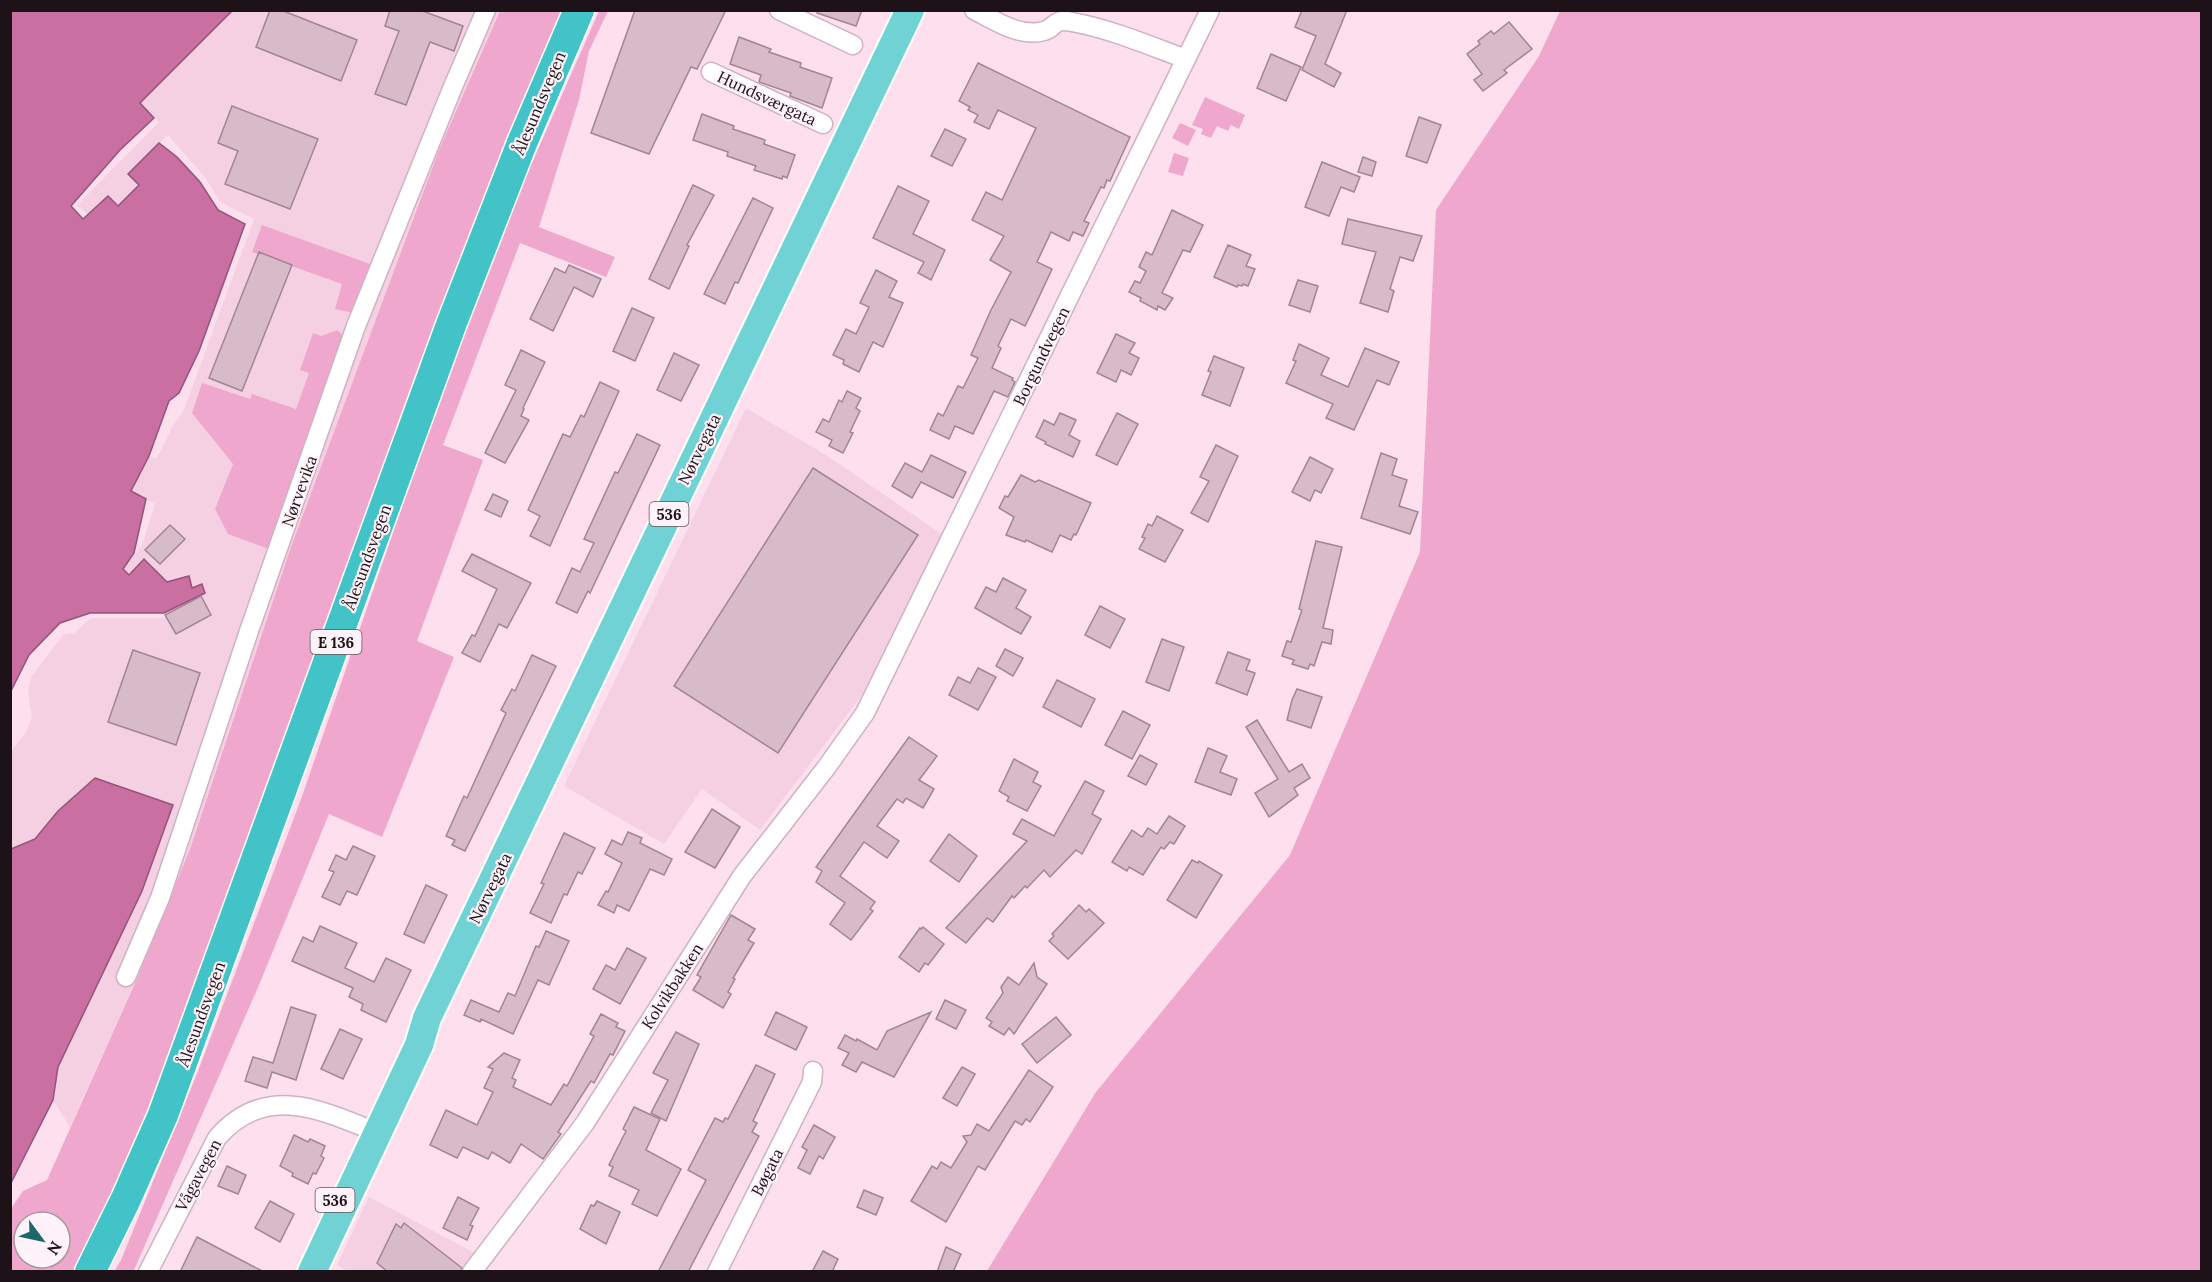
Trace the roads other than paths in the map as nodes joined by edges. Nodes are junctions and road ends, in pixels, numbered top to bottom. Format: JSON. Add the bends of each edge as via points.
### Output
{"nodes":[{"id":1,"x":486,"y":10,"type":"edge"},
{"id":2,"x":579,"y":10,"type":"edge"},
{"id":3,"x":778,"y":10,"type":"edge"},
{"id":4,"x":910,"y":10,"type":"edge"},
{"id":5,"x":974,"y":10,"type":"edge"},
{"id":6,"x":1210,"y":10,"type":"edge"},
{"id":7,"x":853,"y":45,"type":"dead end"},
{"id":8,"x":1186,"y":59,"type":"junction"},
{"id":9,"x":711,"y":72,"type":"dead end"},
{"id":10,"x":823,"y":124,"type":"dead end"},
{"id":11,"x":871,"y":700,"type":"joint"},
{"id":12,"x":126,"y":977,"type":"dead end"},
{"id":13,"x":813,"y":1071,"type":"dead end"},
{"id":14,"x":373,"y":1131,"type":"junction"},
{"id":15,"x":90,"y":1272,"type":"edge"},
{"id":16,"x":148,"y":1272,"type":"edge"},
{"id":17,"x":302,"y":1272,"type":"edge"},
{"id":18,"x":312,"y":1272,"type":"edge"},
{"id":19,"x":472,"y":1272,"type":"edge"},
{"id":20,"x":717,"y":1272,"type":"edge"}],
"edges":[{"from":1,"to":12,"type":"street","name":"Nørvevika","via":[[356,326],[160,898]]},
{"from":2,"to":15,"type":"highway","name":"Ålesundsvegen","number":"E 136","via":[[459,304],[163,1115]]},
{"from":3,"to":7,"type":"street"},
{"from":4,"to":14,"type":"main road","name":"Nørvegata","number":"536","via":[[427,1018],[418,1045]]},
{"from":5,"to":8,"type":"street","via":[[1021,32],[1045,31],[1056,22],[1071,22]]},
{"from":6,"to":8,"type":"street","name":"Borgundvegen"},
{"from":8,"to":11,"type":"street","name":"Borgundvegen"},
{"from":9,"to":10,"type":"street","name":"Hundsværgata"},
{"from":11,"to":19,"type":"street","name":"Kolvikbakken","via":[[857,726],[742,876],[585,1124]]},
{"from":13,"to":20,"type":"street","name":"Bøgata","via":[[812,1082]]},
{"from":14,"to":16,"type":"street","name":"Vågavegen","via":[[303,1106],[266,1107],[240,1116],[217,1138]]},
{"from":14,"to":17,"type":"main road","number":"536"},
{"from":14,"to":18,"type":"main road","number":"536"}]}
